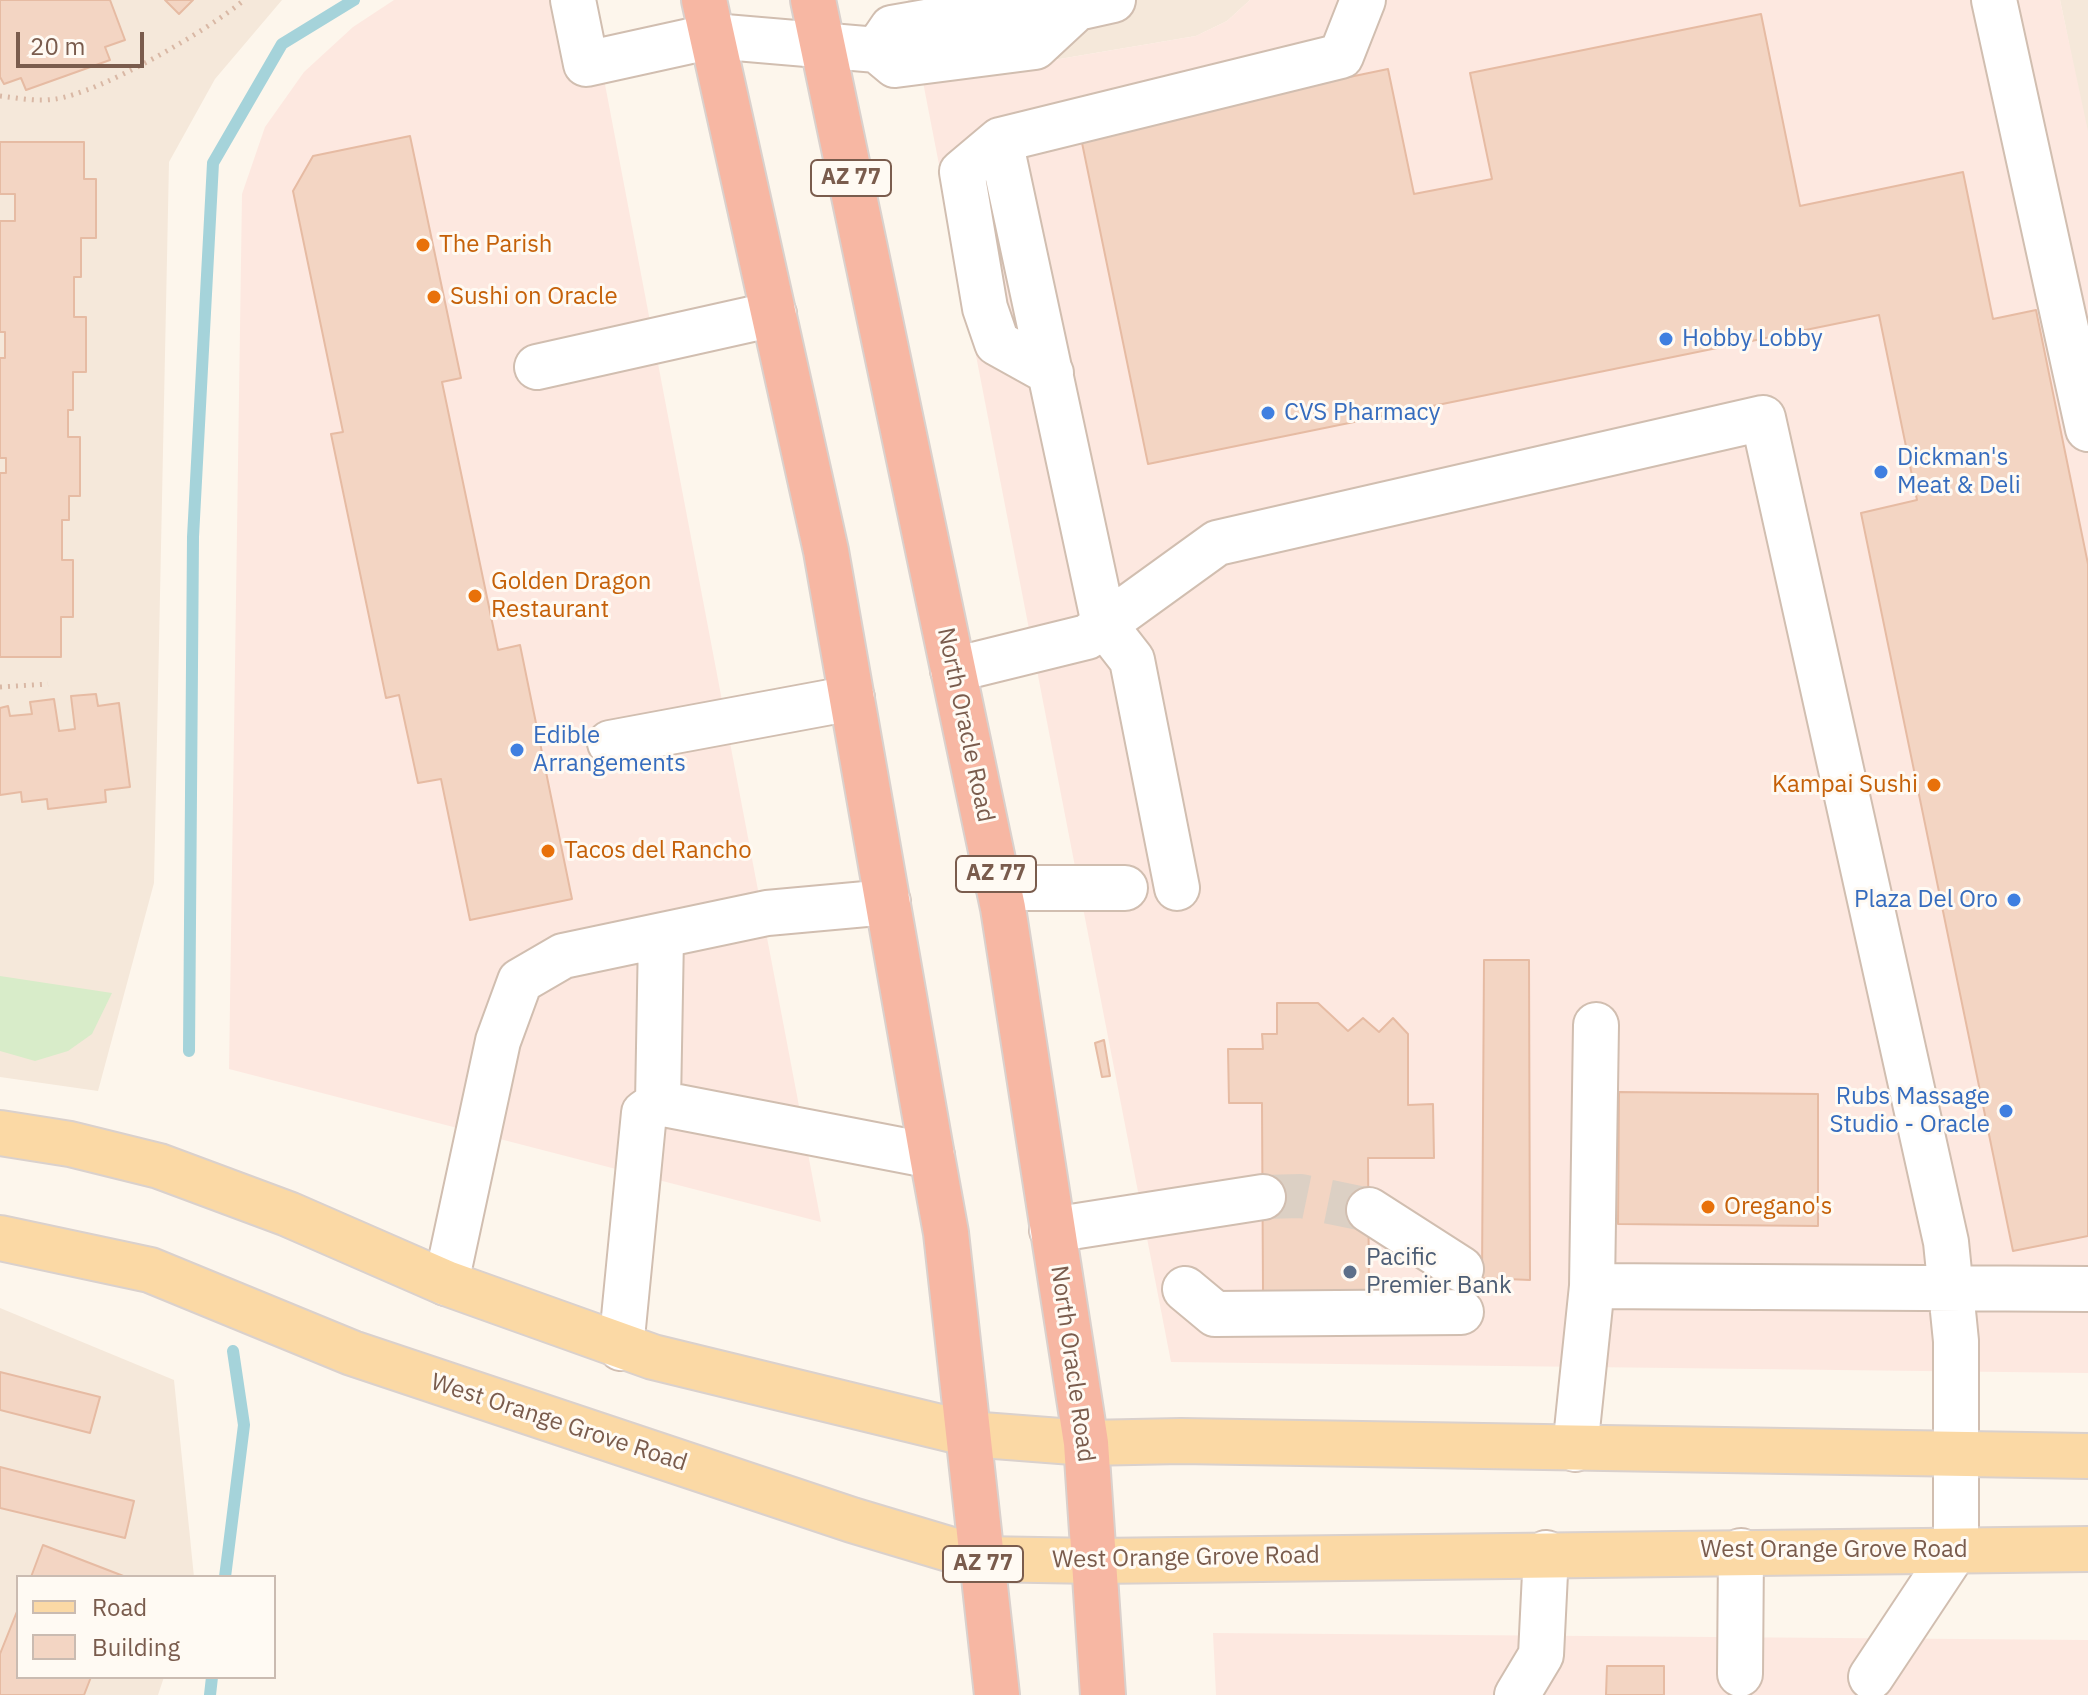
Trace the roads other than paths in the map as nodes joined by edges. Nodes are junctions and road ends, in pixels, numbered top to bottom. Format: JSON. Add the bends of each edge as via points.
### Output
{"nodes":[{"id":1,"x":573,"y":0,"type":"edge"},
{"id":2,"x":813,"y":0,"type":"edge"},
{"id":3,"x":1363,"y":0,"type":"edge"},
{"id":4,"x":1994,"y":0,"type":"edge"},
{"id":5,"x":1095,"y":4,"type":"edge"},
{"id":6,"x":709,"y":18,"type":"edge"},
{"id":7,"x":823,"y":47,"type":"junction"},
{"id":8,"x":774,"y":314,"type":"junction"},
{"id":9,"x":537,"y":367,"type":"dead end"},
{"id":10,"x":2088,"y":429,"type":"edge"},
{"id":11,"x":1104,"y":624,"type":"junction"},
{"id":12,"x":953,"y":670,"type":"junction"},
{"id":13,"x":852,"y":698,"type":"junction"},
{"id":14,"x":610,"y":743,"type":"dead end"},
{"id":15,"x":999,"y":888,"type":"junction"},
{"id":16,"x":1125,"y":888,"type":"dead end"},
{"id":17,"x":1177,"y":888,"type":"dead end"},
{"id":18,"x":888,"y":902,"type":"junction"},
{"id":19,"x":661,"y":936,"type":"junction"},
{"id":20,"x":1596,"y":1025,"type":"dead end"},
{"id":21,"x":658,"y":1103,"type":"junction"},
{"id":22,"x":0,"y":1133,"type":"edge"},
{"id":23,"x":932,"y":1156,"type":"junction"},
{"id":24,"x":1263,"y":1197,"type":"tunnel mouth"},
{"id":25,"x":1369,"y":1210,"type":"tunnel mouth"},
{"id":26,"x":1052,"y":1230,"type":"junction"},
{"id":27,"x":0,"y":1238,"type":"edge"},
{"id":28,"x":1461,"y":1269,"type":"dead end"},
{"id":29,"x":446,"y":1283,"type":"junction"},
{"id":30,"x":1592,"y":1286,"type":"junction"},
{"id":31,"x":1185,"y":1289,"type":"dead end"},
{"id":32,"x":2088,"y":1289,"type":"edge"},
{"id":33,"x":1951,"y":1290,"type":"junction"},
{"id":34,"x":1461,"y":1312,"type":"dead end"},
{"id":35,"x":621,"y":1348,"type":"junction"},
{"id":36,"x":969,"y":1434,"type":"junction"},
{"id":37,"x":1086,"y":1443,"type":"junction"},
{"id":38,"x":1575,"y":1449,"type":"junction"},
{"id":39,"x":1955,"y":1454,"type":"junction"},
{"id":40,"x":2088,"y":1456,"type":"edge"},
{"id":41,"x":1956,"y":1549,"type":"junction"},
{"id":42,"x":2088,"y":1549,"type":"edge"},
{"id":43,"x":1741,"y":1551,"type":"junction"},
{"id":44,"x":1546,"y":1553,"type":"junction"},
{"id":45,"x":982,"y":1559,"type":"junction"},
{"id":46,"x":1095,"y":1561,"type":"junction"},
{"id":47,"x":1740,"y":1674,"type":"dead end"},
{"id":48,"x":1871,"y":1677,"type":"dead end"},
{"id":49,"x":997,"y":1695,"type":"edge"},
{"id":50,"x":1103,"y":1695,"type":"edge"},
{"id":51,"x":1517,"y":1695,"type":"edge"}],
"edges":[{"from":1,"to":6,"type":"street","via":[[586,64]]},
{"from":2,"to":7,"type":"highway","name":"North Oracle Road","number":"AZ 77"},
{"from":3,"to":11,"type":"street","via":[[1341,56],[1000,140]]},
{"from":4,"to":10,"type":"street"},
{"from":5,"to":7,"type":"street","via":[[1035,47],[895,65],[877,50]]},
{"from":6,"to":7,"type":"street"},
{"from":6,"to":8,"type":"highway","number":"AZ 77"},
{"from":7,"to":12,"type":"highway","name":"North Oracle Road","number":"AZ 77"},
{"from":8,"to":9,"type":"street"},
{"from":8,"to":13,"type":"highway","number":"AZ 77"},
{"from":11,"to":12,"type":"street","via":[[1087,637]]},
{"from":11,"to":17,"type":"street","via":[[1132,660]]},
{"from":11,"to":33,"type":"street","via":[[1217,543],[1763,418],[1946,1242]]},
{"from":12,"to":15,"type":"highway","name":"North Oracle Road","number":"AZ 77"},
{"from":13,"to":14,"type":"street"},
{"from":13,"to":18,"type":"highway","number":"AZ 77"},
{"from":15,"to":16,"type":"street"},
{"from":15,"to":26,"type":"highway","name":"North Oracle Road","number":"AZ 77"},
{"from":18,"to":19,"type":"street","via":[[767,913]]},
{"from":18,"to":23,"type":"highway","number":"AZ 77"},
{"from":19,"to":21,"type":"street"},
{"from":19,"to":29,"type":"street","via":[[563,956],[520,981],[498,1041]]},
{"from":20,"to":30,"type":"street"},
{"from":21,"to":23,"type":"street"},
{"from":21,"to":35,"type":"street","via":[[644,1113]]},
{"from":22,"to":29,"type":"main road","via":[[159,1166],[288,1214]]},
{"from":23,"to":36,"type":"highway","number":"AZ 77"},
{"from":24,"to":26,"type":"street"},
{"from":25,"to":28,"type":"street"},
{"from":26,"to":37,"type":"highway","name":"North Oracle Road","number":"AZ 77"},
{"from":27,"to":45,"type":"main road","name":"West Orange Grove Road","via":[[150,1270],[367,1359]]},
{"from":29,"to":35,"type":"main road"},
{"from":30,"to":33,"type":"street"},
{"from":30,"to":38,"type":"street"},
{"from":31,"to":34,"type":"street","via":[[1215,1314]]},
{"from":32,"to":33,"type":"street"},
{"from":33,"to":39,"type":"street"},
{"from":35,"to":36,"type":"main road"},
{"from":36,"to":37,"type":"main road"},
{"from":36,"to":45,"type":"highway","number":"AZ 77"},
{"from":37,"to":38,"type":"main road"},
{"from":37,"to":46,"type":"highway","name":"North Oracle Road","number":"AZ 77"},
{"from":38,"to":39,"type":"main road"},
{"from":39,"to":40,"type":"main road"},
{"from":39,"to":41,"type":"street"},
{"from":41,"to":42,"type":"main road","name":"West Orange Grove Road"},
{"from":41,"to":43,"type":"main road","name":"West Orange Grove Road"},
{"from":41,"to":48,"type":"street"},
{"from":43,"to":44,"type":"main road","name":"West Orange Grove Road"},
{"from":43,"to":47,"type":"street"},
{"from":44,"to":46,"type":"main road","name":"West Orange Grove Road"},
{"from":44,"to":51,"type":"street","via":[[1541,1655]]},
{"from":45,"to":46,"type":"main road","name":"West Orange Grove Road"},
{"from":45,"to":49,"type":"highway","number":"AZ 77"},
{"from":46,"to":50,"type":"highway","name":"North Oracle Road","number":"AZ 77"}]}
